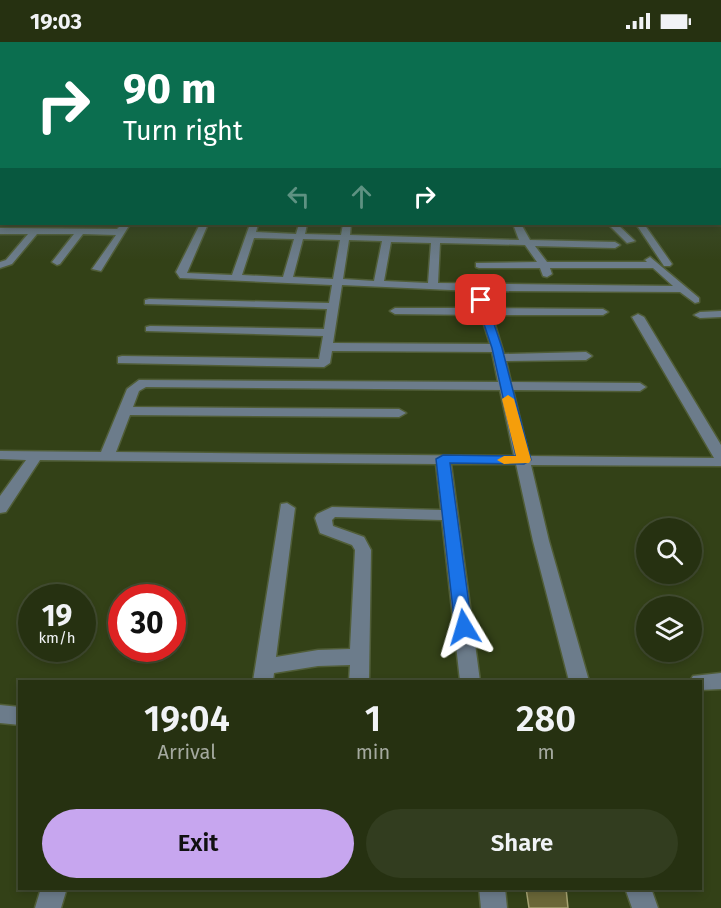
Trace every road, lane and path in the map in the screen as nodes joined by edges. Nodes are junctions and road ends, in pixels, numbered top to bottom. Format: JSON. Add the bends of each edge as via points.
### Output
{"nodes":[{"id":1,"x":204,"y":225,"type":"edge"},
{"id":2,"x":254,"y":225,"type":"edge"},
{"id":3,"x":303,"y":225,"type":"edge"},
{"id":4,"x":347,"y":225,"type":"edge"},
{"id":5,"x":518,"y":225,"type":"edge"},
{"id":6,"x":613,"y":225,"type":"edge"},
{"id":7,"x":641,"y":225,"type":"edge"},
{"id":8,"x":123,"y":228,"type":"edge"},
{"id":9,"x":0,"y":231,"type":"edge"},
{"id":10,"x":35,"y":231,"type":"junction"},
{"id":11,"x":81,"y":231,"type":"junction"},
{"id":12,"x":250,"y":235,"type":"junction"},
{"id":13,"x":300,"y":236,"type":"junction"},
{"id":14,"x":345,"y":236,"type":"junction"},
{"id":15,"x":387,"y":238,"type":"junction"},
{"id":16,"x":436,"y":239,"type":"junction"},
{"id":17,"x":525,"y":241,"type":"junction"},
{"id":18,"x":630,"y":241,"type":"dead end"},
{"id":19,"x":615,"y":245,"type":"dead end"},
{"id":20,"x":644,"y":256,"type":"dead end"},
{"id":21,"x":57,"y":262,"type":"dead end"},
{"id":22,"x":667,"y":264,"type":"dead end"},
{"id":23,"x":0,"y":265,"type":"edge"},
{"id":24,"x":479,"y":265,"type":"dead end"},
{"id":25,"x":656,"y":265,"type":"junction"},
{"id":26,"x":544,"y":266,"type":"junction"},
{"id":27,"x":97,"y":268,"type":"dead end"},
{"id":28,"x":236,"y":278,"type":"junction"},
{"id":29,"x":287,"y":280,"type":"junction"},
{"id":30,"x":337,"y":282,"type":"junction"},
{"id":31,"x":379,"y":283,"type":"junction"},
{"id":32,"x":433,"y":285,"type":"junction"},
{"id":33,"x":477,"y":287,"type":"junction"},
{"id":34,"x":552,"y":287,"type":"junction"},
{"id":35,"x":683,"y":289,"type":"junction"},
{"id":36,"x":695,"y":300,"type":"dead end"},
{"id":37,"x":149,"y":302,"type":"dead end"},
{"id":38,"x":334,"y":306,"type":"junction"},
{"id":39,"x":394,"y":311,"type":"dead end"},
{"id":40,"x":603,"y":312,"type":"dead end"},
{"id":41,"x":485,"y":313,"type":"junction"},
{"id":42,"x":721,"y":314,"type":"edge"},
{"id":43,"x":700,"y":315,"type":"dead end"},
{"id":44,"x":638,"y":317,"type":"dead end"},
{"id":45,"x":150,"y":329,"type":"dead end"},
{"id":46,"x":330,"y":333,"type":"junction"},
{"id":47,"x":328,"y":347,"type":"junction"},
{"id":48,"x":498,"y":353,"type":"junction"},
{"id":49,"x":586,"y":356,"type":"dead end"},
{"id":50,"x":122,"y":360,"type":"dead end"},
{"id":51,"x":505,"y":384,"type":"junction"},
{"id":52,"x":640,"y":387,"type":"dead end"},
{"id":53,"x":320,"y":398,"type":"junction"},
{"id":54,"x":125,"y":411,"type":"junction"},
{"id":55,"x":399,"y":413,"type":"dead end"},
{"id":56,"x":0,"y":454,"type":"edge"},
{"id":57,"x":36,"y":455,"type":"junction"},
{"id":58,"x":107,"y":456,"type":"junction"},
{"id":59,"x":721,"y":457,"type":"edge"},
{"id":60,"x":443,"y":459,"type":"junction"},
{"id":61,"x":524,"y":460,"type":"junction"},
{"id":62,"x":721,"y":462,"type":"edge"},
{"id":63,"x":287,"y":507,"type":"dead end"},
{"id":64,"x":0,"y":508,"type":"edge"},
{"id":65,"x":450,"y":515,"type":"junction"},
{"id":66,"x":360,"y":657,"type":"junction"},
{"id":67,"x":264,"y":674,"type":"edge"},
{"id":68,"x":359,"y":680,"type":"edge"},
{"id":69,"x":470,"y":680,"type":"edge"},
{"id":70,"x":579,"y":680,"type":"edge"},
{"id":71,"x":721,"y":681,"type":"edge"},
{"id":72,"x":702,"y":682,"type":"edge"},
{"id":73,"x":0,"y":714,"type":"edge"},
{"id":74,"x":18,"y":716,"type":"edge"},
{"id":75,"x":53,"y":890,"type":"edge"},
{"id":76,"x":492,"y":890,"type":"edge"},
{"id":77,"x":639,"y":890,"type":"edge"},
{"id":78,"x":48,"y":908,"type":"edge"},
{"id":79,"x":494,"y":908,"type":"edge"},
{"id":80,"x":645,"y":908,"type":"edge"}],
"edges":[{"from":1,"to":28,"type":"street","via":[[182,274]]},
{"from":2,"to":12,"type":"street"},
{"from":3,"to":13,"type":"street"},
{"from":4,"to":14,"type":"street"},
{"from":5,"to":17,"type":"street"},
{"from":6,"to":18,"type":"street"},
{"from":7,"to":22,"type":"street"},
{"from":8,"to":11,"type":"street"},
{"from":8,"to":27,"type":"street"},
{"from":9,"to":10,"type":"street"},
{"from":10,"to":11,"type":"street"},
{"from":10,"to":23,"type":"street","via":[[9,262]]},
{"from":11,"to":21,"type":"street"},
{"from":12,"to":13,"type":"street"},
{"from":12,"to":28,"type":"street"},
{"from":13,"to":14,"type":"street"},
{"from":13,"to":29,"type":"street"},
{"from":14,"to":15,"type":"street"},
{"from":14,"to":30,"type":"street"},
{"from":15,"to":16,"type":"street"},
{"from":15,"to":31,"type":"street"},
{"from":16,"to":17,"type":"street"},
{"from":16,"to":32,"type":"street"},
{"from":17,"to":19,"type":"street"},
{"from":17,"to":26,"type":"street"},
{"from":20,"to":25,"type":"street"},
{"from":24,"to":26,"type":"street"},
{"from":25,"to":26,"type":"street"},
{"from":25,"to":35,"type":"street"},
{"from":26,"to":34,"type":"street"},
{"from":28,"to":29,"type":"street"},
{"from":29,"to":30,"type":"street"},
{"from":30,"to":31,"type":"street"},
{"from":30,"to":38,"type":"street"},
{"from":31,"to":32,"type":"street"},
{"from":32,"to":33,"type":"street"},
{"from":33,"to":34,"type":"street"},
{"from":33,"to":41,"type":"street"},
{"from":34,"to":35,"type":"street"},
{"from":35,"to":36,"type":"street"},
{"from":37,"to":38,"type":"street"},
{"from":38,"to":46,"type":"street"},
{"from":39,"to":41,"type":"street"},
{"from":40,"to":41,"type":"street"},
{"from":41,"to":48,"type":"street"},
{"from":42,"to":43,"type":"street"},
{"from":44,"to":59,"type":"street"},
{"from":45,"to":46,"type":"street"},
{"from":46,"to":47,"type":"street"},
{"from":47,"to":48,"type":"street"},
{"from":47,"to":50,"type":"street","via":[[325,361],[317,364]]},
{"from":48,"to":49,"type":"street"},
{"from":48,"to":51,"type":"street"},
{"from":51,"to":52,"type":"street"},
{"from":51,"to":53,"type":"street"},
{"from":51,"to":61,"type":"street"},
{"from":53,"to":54,"type":"street"},
{"from":53,"to":54,"type":"street","via":[[143,383],[133,389]]},
{"from":53,"to":55,"type":"street"},
{"from":54,"to":58,"type":"street"},
{"from":56,"to":57,"type":"street"},
{"from":57,"to":58,"type":"street"},
{"from":57,"to":64,"type":"street"},
{"from":58,"to":60,"type":"street"},
{"from":60,"to":61,"type":"street"},
{"from":60,"to":65,"type":"street"},
{"from":61,"to":62,"type":"street"},
{"from":61,"to":70,"type":"street","via":[[541,541]]},
{"from":63,"to":67,"type":"street"},
{"from":65,"to":66,"type":"street","via":[[333,512],[323,518],[326,529],[358,541],[363,550]]},
{"from":65,"to":69,"type":"street"},
{"from":66,"to":67,"type":"street","via":[[318,658]]},
{"from":66,"to":68,"type":"street"},
{"from":71,"to":72,"type":"street"},
{"from":73,"to":74,"type":"street"},
{"from":75,"to":78,"type":"street"},
{"from":76,"to":79,"type":"street"},
{"from":77,"to":80,"type":"street"}]}
